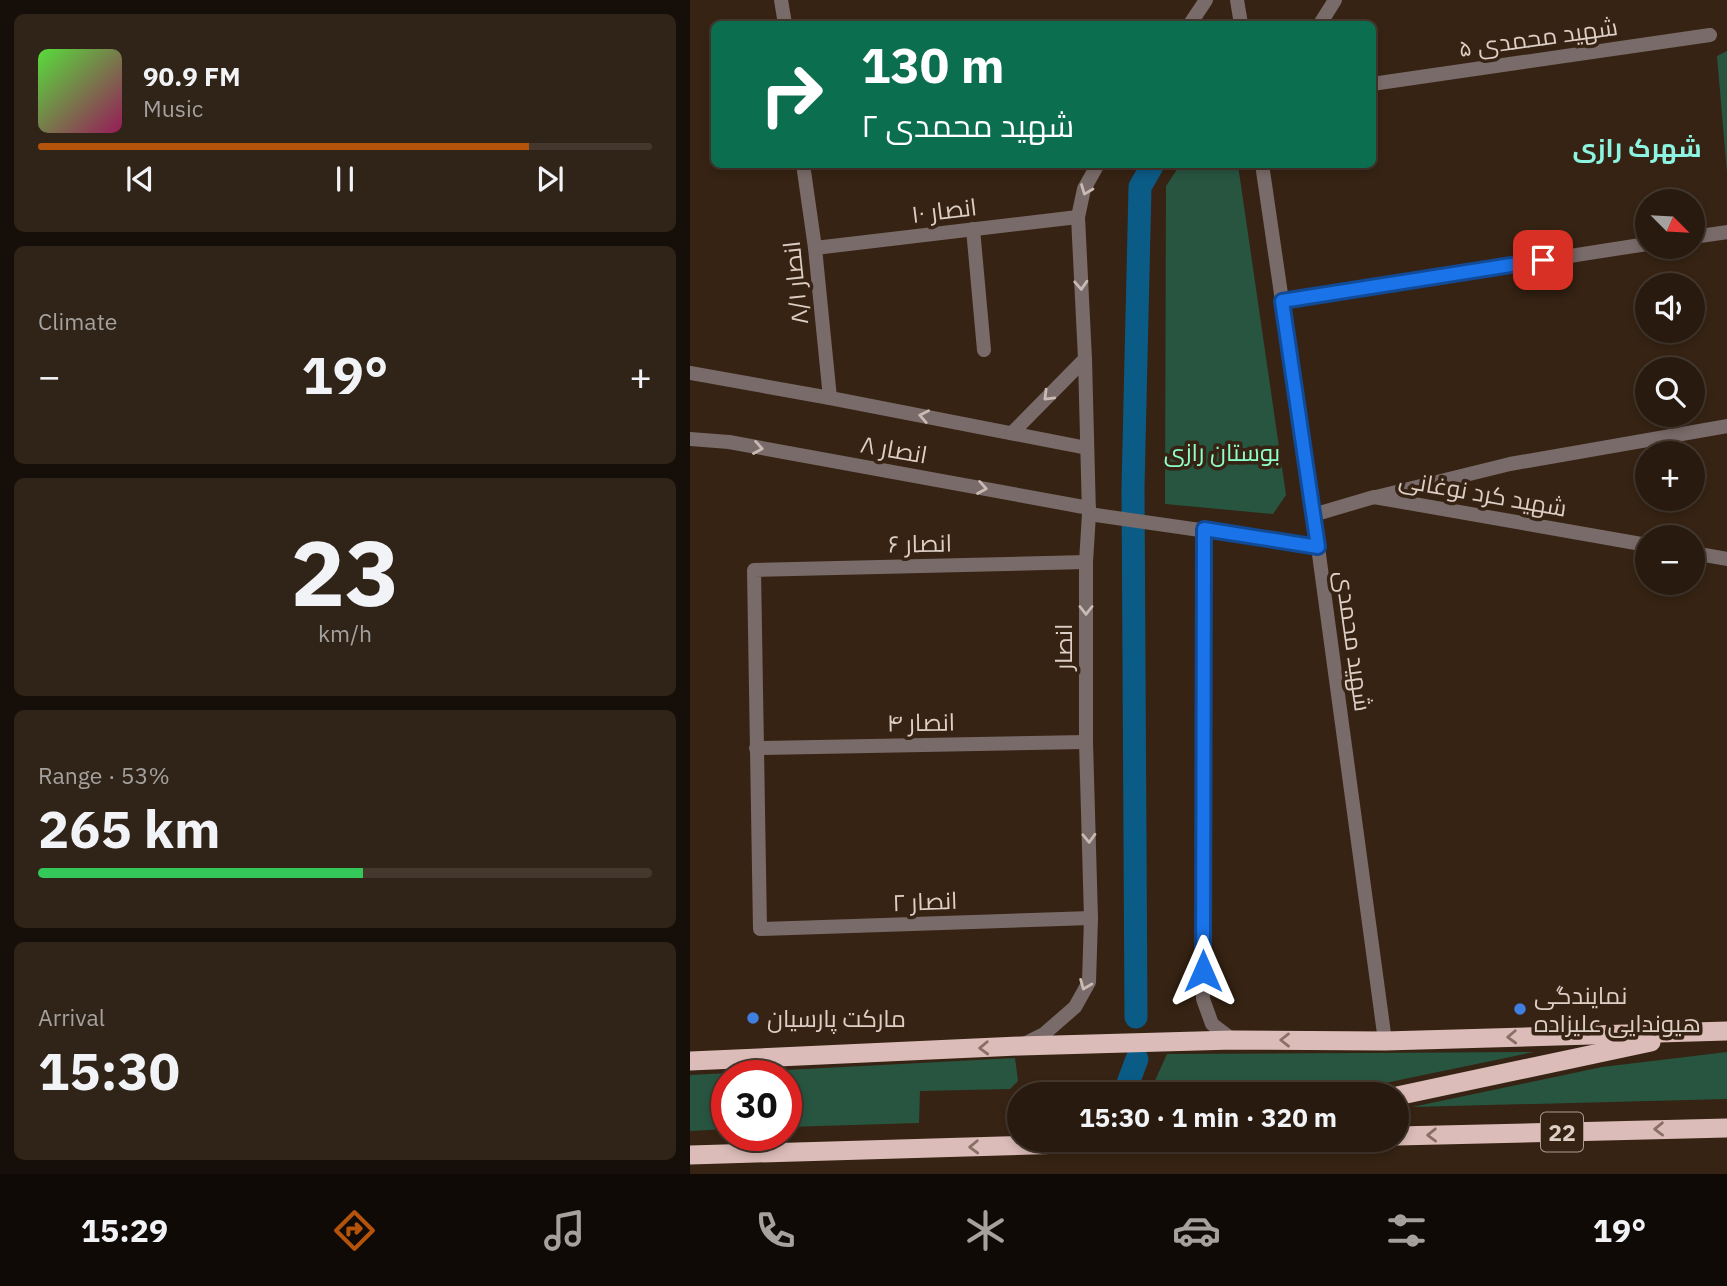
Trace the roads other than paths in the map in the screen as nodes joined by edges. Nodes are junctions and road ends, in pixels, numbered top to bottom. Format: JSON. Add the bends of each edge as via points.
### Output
{"nodes":[{"id":1,"x":781,"y":0,"type":"edge"},
{"id":2,"x":1206,"y":0,"type":"edge"},
{"id":3,"x":1237,"y":0,"type":"edge"},
{"id":4,"x":1335,"y":0,"type":"edge"},
{"id":5,"x":784,"y":21,"type":"edge"},
{"id":6,"x":1192,"y":21,"type":"edge"},
{"id":7,"x":1240,"y":21,"type":"edge"},
{"id":8,"x":1322,"y":21,"type":"edge"},
{"id":9,"x":1710,"y":35,"type":"dead end"},
{"id":10,"x":1376,"y":83,"type":"edge"},
{"id":11,"x":805,"y":168,"type":"edge"},
{"id":12,"x":1096,"y":168,"type":"edge"},
{"id":13,"x":1263,"y":168,"type":"edge"},
{"id":14,"x":1077,"y":217,"type":"junction"},
{"id":15,"x":974,"y":229,"type":"junction"},
{"id":16,"x":1728,"y":232,"type":"edge"},
{"id":17,"x":1705,"y":235,"type":"edge"},
{"id":18,"x":1635,"y":246,"type":"edge"},
{"id":19,"x":815,"y":248,"type":"junction"},
{"id":20,"x":1282,"y":301,"type":"junction"},
{"id":21,"x":984,"y":350,"type":"dead end"},
{"id":22,"x":1085,"y":359,"type":"junction"},
{"id":23,"x":690,"y":373,"type":"edge"},
{"id":24,"x":830,"y":398,"type":"junction"},
{"id":25,"x":1728,"y":426,"type":"edge"},
{"id":26,"x":1012,"y":433,"type":"junction"},
{"id":27,"x":690,"y":439,"type":"edge"},
{"id":28,"x":1087,"y":447,"type":"junction"},
{"id":29,"x":1374,"y":497,"type":"junction"},
{"id":30,"x":1089,"y":511,"type":"junction"},
{"id":31,"x":1313,"y":515,"type":"junction"},
{"id":32,"x":1204,"y":529,"type":"junction"},
{"id":33,"x":1635,"y":543,"type":"edge"},
{"id":34,"x":1318,"y":547,"type":"junction"},
{"id":35,"x":1705,"y":555,"type":"edge"},
{"id":36,"x":1728,"y":559,"type":"edge"},
{"id":37,"x":1086,"y":562,"type":"junction"},
{"id":38,"x":1086,"y":742,"type":"junction"},
{"id":39,"x":756,"y":748,"type":"junction"},
{"id":40,"x":1091,"y":918,"type":"junction"},
{"id":41,"x":1728,"y":1031,"type":"edge"},
{"id":42,"x":1700,"y":1032,"type":"junction"},
{"id":43,"x":1233,"y":1040,"type":"junction"},
{"id":44,"x":1385,"y":1041,"type":"junction"},
{"id":45,"x":1020,"y":1046,"type":"junction"},
{"id":46,"x":690,"y":1061,"type":"edge"},
{"id":47,"x":1409,"y":1093,"type":"edge"},
{"id":48,"x":1728,"y":1128,"type":"edge"},
{"id":49,"x":1409,"y":1136,"type":"edge"},
{"id":50,"x":1007,"y":1145,"type":"edge"},
{"id":51,"x":690,"y":1155,"type":"edge"}],
"edges":[{"from":1,"to":5,"type":"street"},
{"from":2,"to":6,"type":"street"},
{"from":3,"to":7,"type":"street"},
{"from":4,"to":8,"type":"street"},
{"from":9,"to":10,"type":"street","name":"شهید محمدی ۵"},
{"from":11,"to":19,"type":"street","name":"انصار ۸/۱"},
{"from":12,"to":14,"type":"street","one_way":true},
{"from":13,"to":20,"type":"street","name":"شهید محمدی"},
{"from":14,"to":15,"type":"street","name":"انصار ۱۰"},
{"from":14,"to":22,"type":"street","name":"انصار","one_way":true},
{"from":15,"to":19,"type":"street","name":"انصار ۱۰"},
{"from":15,"to":21,"type":"street"},
{"from":16,"to":17,"type":"street"},
{"from":18,"to":20,"type":"street"},
{"from":19,"to":24,"type":"street","name":"انصار ۸/۱"},
{"from":20,"to":31,"type":"street","name":"شهید محمدی"},
{"from":22,"to":26,"type":"street","one_way":true},
{"from":22,"to":28,"type":"street","name":"انصار"},
{"from":23,"to":24,"type":"street","name":"انصار ۸"},
{"from":26,"to":24,"type":"street","name":"انصار ۸","one_way":true},
{"from":25,"to":29,"type":"street","via":[[1510,464]]},
{"from":26,"to":28,"type":"street","name":"انصار ۸"},
{"from":27,"to":30,"type":"street","name":"انصار ۸","one_way":true,"via":[[729,442]]},
{"from":28,"to":30,"type":"street","name":"انصار"},
{"from":29,"to":31,"type":"street","name":"شهید کرد نوغانی"},
{"from":29,"to":33,"type":"street","name":"شهید کرد نوغانی"},
{"from":30,"to":32,"type":"street","name":"انصار ۸"},
{"from":30,"to":37,"type":"street","name":"انصار"},
{"from":31,"to":34,"type":"street","name":"شهید محمدی"},
{"from":32,"to":34,"type":"street","name":"انصار ۸"},
{"from":32,"to":43,"type":"street","via":[[1203,999],[1212,1024]]},
{"from":34,"to":44,"type":"street","name":"شهید محمدی"},
{"from":35,"to":36,"type":"street"},
{"from":37,"to":38,"type":"street","name":"انصار","one_way":true},
{"from":37,"to":39,"type":"street","name":"انصار ۶","via":[[754,570]]},
{"from":38,"to":39,"type":"street","name":"انصار ۴"},
{"from":38,"to":40,"type":"street","name":"انصار","one_way":true},
{"from":39,"to":40,"type":"street","name":"انصار ۲","via":[[760,929]]},
{"from":40,"to":45,"type":"street","name":"انصار","one_way":true,"via":[[1090,982],[1075,1007],[1044,1034]]},
{"from":41,"to":42,"type":"highway"},
{"from":42,"to":44,"type":"highway","one_way":true},
{"from":42,"to":47,"type":"highway"},
{"from":44,"to":43,"type":"highway","one_way":true},
{"from":43,"to":45,"type":"highway"},
{"from":45,"to":46,"type":"highway","one_way":true},
{"from":48,"to":49,"type":"highway","number":"22","one_way":true},
{"from":50,"to":51,"type":"highway","one_way":true}]}
